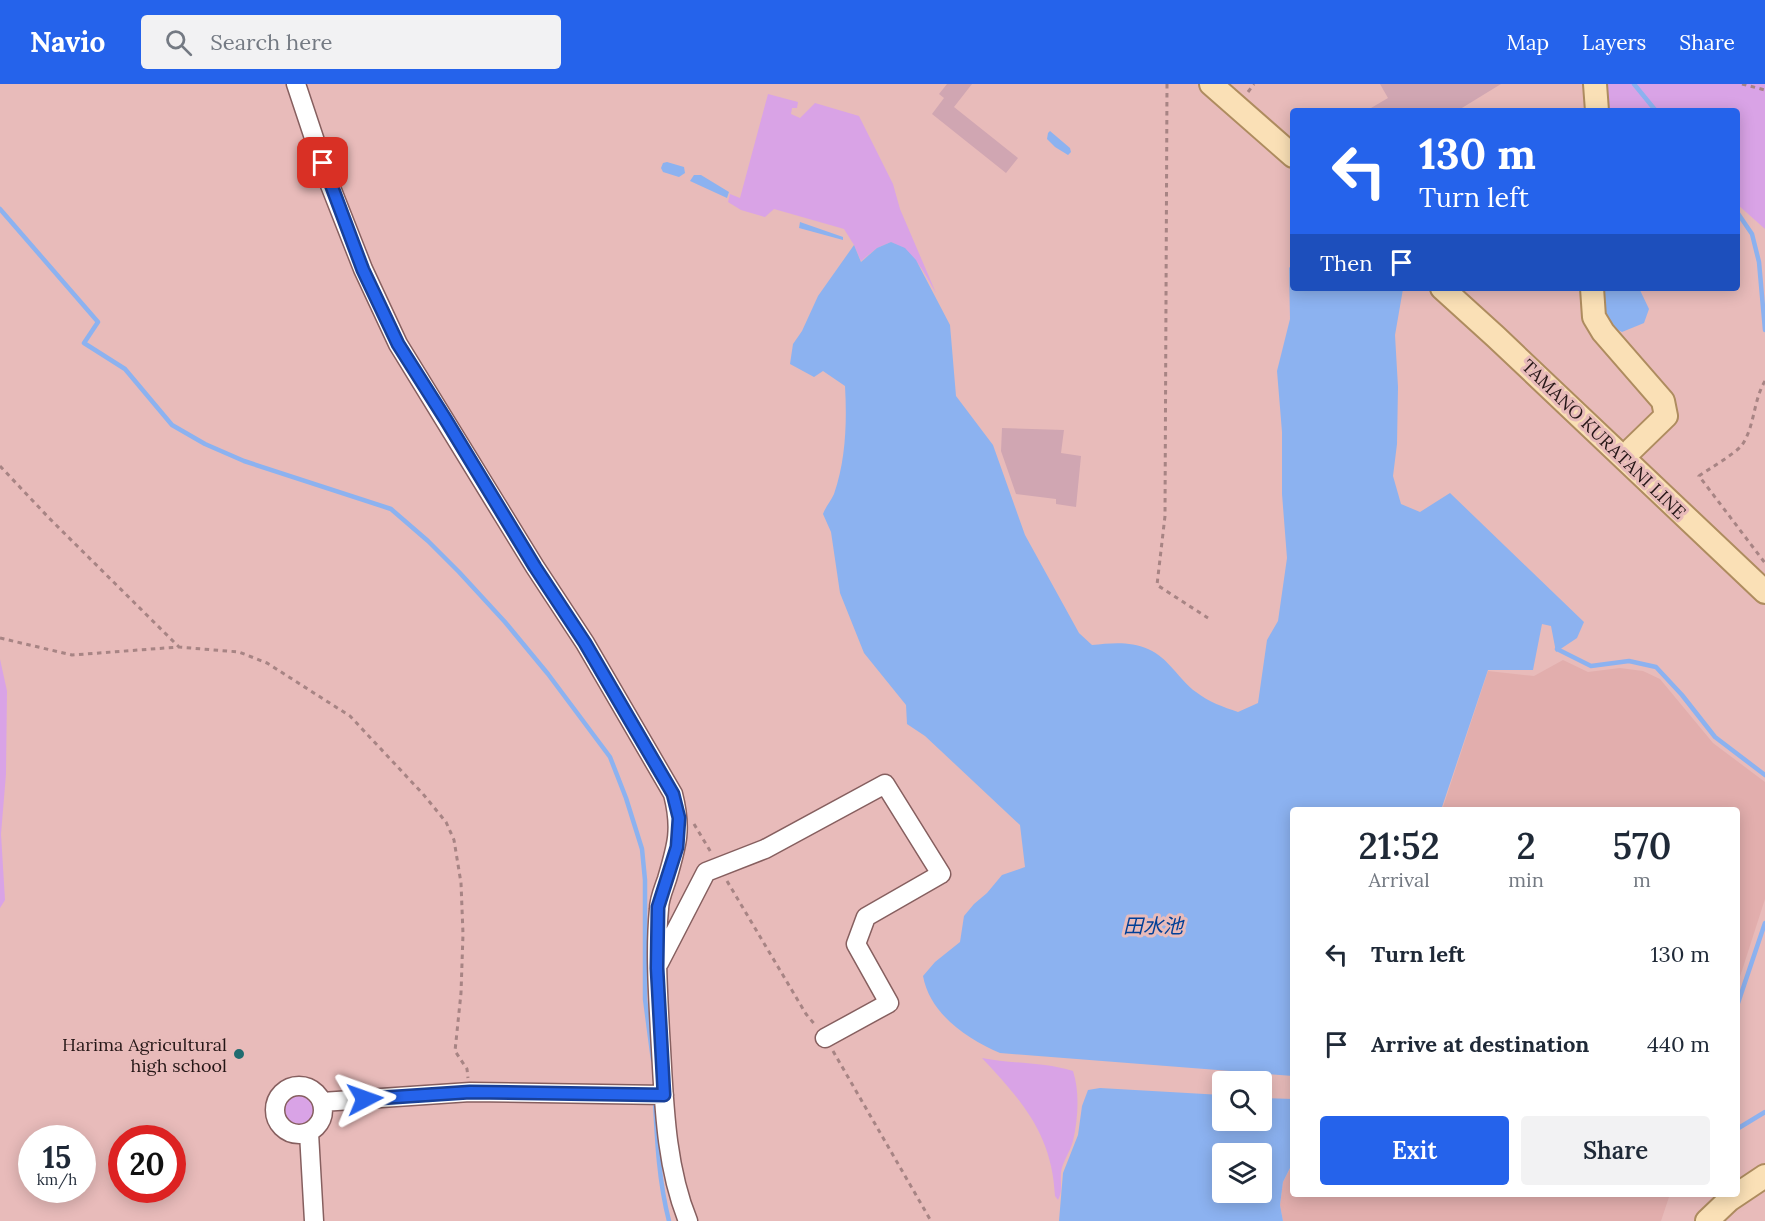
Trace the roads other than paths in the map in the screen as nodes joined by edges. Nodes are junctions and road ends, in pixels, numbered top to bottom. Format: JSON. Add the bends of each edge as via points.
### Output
{"nodes":[{"id":1,"x":296,"y":84,"type":"edge"},
{"id":2,"x":1211,"y":84,"type":"edge"},
{"id":3,"x":1595,"y":84,"type":"edge"},
{"id":4,"x":1597,"y":108,"type":"edge"},
{"id":5,"x":1290,"y":153,"type":"edge"},
{"id":6,"x":1445,"y":291,"type":"edge"},
{"id":7,"x":1592,"y":291,"type":"edge"},
{"id":8,"x":1632,"y":449,"type":"dead end"},
{"id":9,"x":1765,"y":592,"type":"edge"},
{"id":10,"x":657,"y":968,"type":"junction"},
{"id":11,"x":825,"y":1038,"type":"road end"},
{"id":12,"x":664,"y":1095,"type":"junction"},
{"id":13,"x":322,"y":1102,"type":"junction"},
{"id":14,"x":309,"y":1133,"type":"junction"},
{"id":15,"x":1765,"y":1176,"type":"edge"},
{"id":16,"x":1740,"y":1193,"type":"edge"},
{"id":17,"x":1734,"y":1197,"type":"edge"},
{"id":18,"x":314,"y":1221,"type":"edge"},
{"id":19,"x":688,"y":1221,"type":"edge"},
{"id":20,"x":1707,"y":1221,"type":"edge"}],
"edges":[{"from":1,"to":10,"type":"street","via":[[363,270],[398,344],[585,643],[673,794],[679,818],[677,847],[658,907]]},
{"from":2,"to":5,"type":"main road"},
{"from":3,"to":4,"type":"main road"},
{"from":6,"to":9,"type":"main road","name":"TAMANO KURATANI LINE"},
{"from":7,"to":8,"type":"main road","via":[[1594,317],[1603,332],[1663,401],[1666,416]]},
{"from":10,"to":11,"type":"street","via":[[706,872],[765,849],[885,784],[941,874],[866,917],[856,944],[889,1003]]},
{"from":10,"to":12,"type":"street"},
{"from":12,"to":13,"type":"street","via":[[470,1092]]},
{"from":12,"to":19,"type":"street","via":[[679,1200]]},
{"from":13,"to":14,"type":"street","via":[[321,1120]]},
{"from":13,"to":14,"type":"street","via":[[316,1092],[305,1086],[287,1089],[278,1098],[277,1122],[291,1133]]},
{"from":14,"to":18,"type":"street"},
{"from":15,"to":16,"type":"main road"},
{"from":17,"to":20,"type":"main road"}]}
